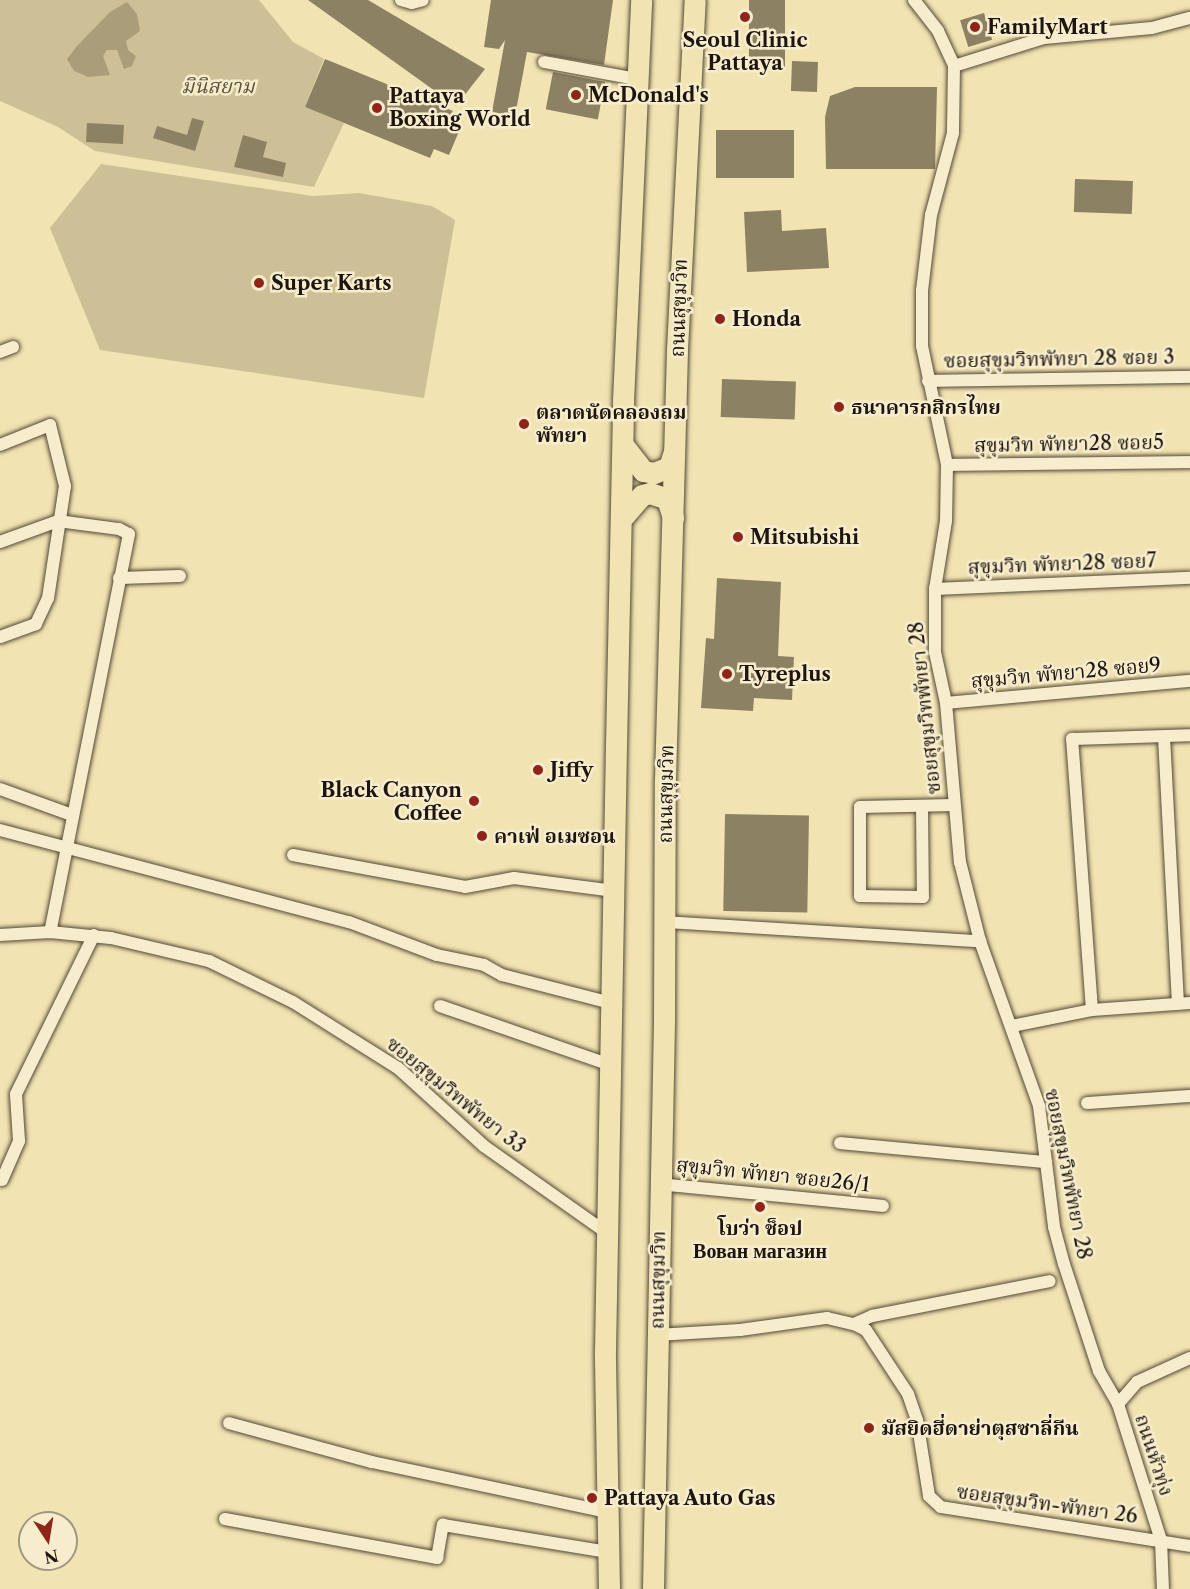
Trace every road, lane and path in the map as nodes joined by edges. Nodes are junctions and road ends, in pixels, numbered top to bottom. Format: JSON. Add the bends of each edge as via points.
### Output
{"nodes":[{"id":1,"x":401,"y":0,"type":"edge"},
{"id":2,"x":423,"y":0,"type":"edge"},
{"id":3,"x":641,"y":0,"type":"edge"},
{"id":4,"x":695,"y":0,"type":"edge"},
{"id":5,"x":914,"y":0,"type":"edge"},
{"id":6,"x":1190,"y":18,"type":"edge"},
{"id":7,"x":544,"y":62,"type":"dead end"},
{"id":8,"x":954,"y":66,"type":"junction"},
{"id":9,"x":636,"y":79,"type":"junction"},
{"id":10,"x":13,"y":347,"type":"dead end"},
{"id":11,"x":0,"y":352,"type":"edge"},
{"id":12,"x":1190,"y":377,"type":"edge"},
{"id":13,"x":928,"y":381,"type":"junction"},
{"id":14,"x":0,"y":445,"type":"edge"},
{"id":15,"x":623,"y":445,"type":"junction"},
{"id":16,"x":675,"y":449,"type":"junction"},
{"id":17,"x":1190,"y":462,"type":"edge"},
{"id":18,"x":947,"y":465,"type":"junction"},
{"id":19,"x":622,"y":518,"type":"junction"},
{"id":20,"x":673,"y":519,"type":"junction"},
{"id":21,"x":58,"y":521,"type":"junction"},
{"id":22,"x":0,"y":542,"type":"edge"},
{"id":23,"x":180,"y":576,"type":"dead end"},
{"id":24,"x":119,"y":578,"type":"junction"},
{"id":25,"x":1190,"y":578,"type":"edge"},
{"id":26,"x":935,"y":589,"type":"junction"},
{"id":27,"x":0,"y":637,"type":"edge"},
{"id":28,"x":1190,"y":681,"type":"edge"},
{"id":29,"x":946,"y":703,"type":"junction"},
{"id":30,"x":1190,"y":735,"type":"edge"},
{"id":31,"x":1164,"y":736,"type":"junction"},
{"id":32,"x":0,"y":789,"type":"edge"},
{"id":33,"x":954,"y":805,"type":"junction"},
{"id":34,"x":922,"y":807,"type":"junction"},
{"id":35,"x":72,"y":815,"type":"junction"},
{"id":36,"x":0,"y":830,"type":"edge"},
{"id":37,"x":63,"y":848,"type":"junction"},
{"id":38,"x":293,"y":855,"type":"dead end"},
{"id":39,"x":614,"y":891,"type":"junction"},
{"id":40,"x":665,"y":922,"type":"junction"},
{"id":41,"x":50,"y":932,"type":"junction"},
{"id":42,"x":0,"y":935,"type":"edge"},
{"id":43,"x":94,"y":935,"type":"junction"},
{"id":44,"x":980,"y":940,"type":"junction"},
{"id":45,"x":611,"y":1003,"type":"junction"},
{"id":46,"x":1184,"y":1004,"type":"edge"},
{"id":47,"x":440,"y":1006,"type":"dead end"},
{"id":48,"x":1092,"y":1010,"type":"junction"},
{"id":49,"x":1012,"y":1026,"type":"junction"},
{"id":50,"x":610,"y":1065,"type":"junction"},
{"id":51,"x":1190,"y":1096,"type":"edge"},
{"id":52,"x":1087,"y":1103,"type":"dead end"},
{"id":53,"x":840,"y":1143,"type":"dead end"},
{"id":54,"x":1046,"y":1162,"type":"junction"},
{"id":55,"x":2,"y":1180,"type":"dead end"},
{"id":56,"x":659,"y":1184,"type":"junction"},
{"id":57,"x":883,"y":1206,"type":"dead end"},
{"id":58,"x":607,"y":1233,"type":"junction"},
{"id":59,"x":1050,"y":1281,"type":"dead end"},
{"id":60,"x":854,"y":1324,"type":"junction"},
{"id":61,"x":657,"y":1335,"type":"junction"},
{"id":62,"x":1190,"y":1358,"type":"edge"},
{"id":63,"x":1118,"y":1404,"type":"junction"},
{"id":64,"x":229,"y":1423,"type":"dead end"},
{"id":65,"x":608,"y":1512,"type":"junction"},
{"id":66,"x":225,"y":1519,"type":"dead end"},
{"id":67,"x":1161,"y":1540,"type":"junction"},
{"id":68,"x":1190,"y":1546,"type":"edge"},
{"id":69,"x":608,"y":1552,"type":"junction"},
{"id":70,"x":609,"y":1589,"type":"edge"},
{"id":71,"x":653,"y":1589,"type":"edge"},
{"id":72,"x":1163,"y":1589,"type":"edge"}],
"edges":[{"from":1,"to":2,"type":"street"},
{"from":3,"to":9,"type":"highway"},
{"from":4,"to":16,"type":"highway","name":"ถนนสุขุมวิท"},
{"from":5,"to":8,"type":"street","name":"ซอยสุขุมวิทพัทยา 28","via":[[938,31]]},
{"from":6,"to":8,"type":"street","via":[[1152,27],[1044,38]]},
{"from":7,"to":9,"type":"street"},
{"from":8,"to":13,"type":"street","name":"ซอยสุขุมวิทพัทยา 28","via":[[953,133],[931,215],[922,290],[922,346]]},
{"from":9,"to":15,"type":"highway"},
{"from":10,"to":11,"type":"street"},
{"from":12,"to":13,"type":"street","name":"ซอยสุขุมวิทพัทยา 28 ซอย 3"},
{"from":13,"to":18,"type":"street","name":"ซอยสุขุมวิทพัทยา 28"},
{"from":14,"to":21,"type":"street","via":[[50,425],[65,486]]},
{"from":15,"to":16,"type":"highway","via":[[643,471],[654,473],[669,467]]},
{"from":15,"to":19,"type":"highway"},
{"from":16,"to":20,"type":"highway","name":"ถนนสุขุมวิท"},
{"from":17,"to":18,"type":"street","name":"สุขุมวิท พัทยา28 ซอย5"},
{"from":18,"to":26,"type":"street","name":"ซอยสุขุมวิทพัทยา 28","via":[[946,521]]},
{"from":19,"to":20,"type":"highway","via":[[642,495],[650,493],[667,499]]},
{"from":19,"to":39,"type":"highway"},
{"from":20,"to":40,"type":"highway","name":"ถนนสุขุมวิท"},
{"from":21,"to":22,"type":"street"},
{"from":21,"to":24,"type":"street","via":[[119,529],[129,534]]},
{"from":21,"to":27,"type":"street","via":[[48,598],[36,624]]},
{"from":23,"to":24,"type":"street"},
{"from":24,"to":35,"type":"street"},
{"from":25,"to":26,"type":"street","name":"สุขุมวิท พัทยา28 ซอย7"},
{"from":26,"to":29,"type":"street","name":"ซอยสุขุมวิทพัทยา 28","via":[[935,652]]},
{"from":28,"to":29,"type":"street","name":"สุขุมวิท พัทยา28 ซอย9"},
{"from":29,"to":33,"type":"street","name":"ซอยสุขุมวิทพัทยา 28"},
{"from":30,"to":31,"type":"street"},
{"from":31,"to":46,"type":"street"},
{"from":31,"to":48,"type":"street","via":[[1072,739]]},
{"from":32,"to":35,"type":"street"},
{"from":33,"to":34,"type":"street"},
{"from":33,"to":44,"type":"street","name":"ซอยสุขุมวิทพัทยา 28","via":[[960,862]]},
{"from":34,"to":34,"type":"street","via":[[860,807],[860,896],[923,897]]},
{"from":35,"to":37,"type":"street"},
{"from":36,"to":37,"type":"street"},
{"from":37,"to":41,"type":"street"},
{"from":37,"to":45,"type":"street","via":[[162,870],[172,878],[246,893],[349,922],[437,955]]},
{"from":38,"to":39,"type":"street","via":[[465,886],[514,878]]},
{"from":39,"to":45,"type":"highway"},
{"from":40,"to":44,"type":"street"},
{"from":40,"to":56,"type":"highway","name":"ถนนสุขุมวิท"},
{"from":41,"to":42,"type":"street","name":"ซอยสุขุมวิทพัทยา 33"},
{"from":41,"to":43,"type":"street","name":"ซอยสุขุมวิทพัทยา 33"},
{"from":43,"to":55,"type":"street","via":[[16,1094],[19,1141]]},
{"from":43,"to":58,"type":"street","name":"ซอยสุขุมวิทพัทยา 33","via":[[208,962],[293,1002],[398,1068],[484,1146]]},
{"from":44,"to":49,"type":"street","name":"ซอยสุขุมวิทพัทยา 28"},
{"from":45,"to":50,"type":"highway"},
{"from":46,"to":48,"type":"street"},
{"from":47,"to":50,"type":"street"},
{"from":48,"to":49,"type":"street"},
{"from":49,"to":54,"type":"street","name":"ซอยสุขุมวิทพัทยา 28","via":[[1040,1106]]},
{"from":50,"to":58,"type":"highway"},
{"from":51,"to":52,"type":"street"},
{"from":53,"to":54,"type":"street"},
{"from":54,"to":63,"type":"street","name":"ซอยสุขุมวิทพัทยา 28","via":[[1054,1227],[1064,1264],[1099,1371]]},
{"from":56,"to":57,"type":"street","name":"สุขุมวิท พัทยา ซอย26/1"},
{"from":56,"to":61,"type":"highway","name":"ถนนสุขุมวิท"},
{"from":58,"to":65,"type":"highway"},
{"from":59,"to":60,"type":"street","via":[[872,1316]]},
{"from":60,"to":61,"type":"street","via":[[827,1318],[740,1330]]},
{"from":60,"to":67,"type":"street","name":"ซอยสุขุมวิท-พัทยา 26","via":[[866,1330],[908,1394],[917,1420],[928,1496],[941,1507]]},
{"from":61,"to":71,"type":"highway","name":"ถนนสุขุมวิท"},
{"from":62,"to":63,"type":"street","via":[[1137,1382]]},
{"from":63,"to":67,"type":"street","name":"ถนนหัวทุ่ง"},
{"from":64,"to":65,"type":"street","via":[[360,1459]]},
{"from":65,"to":69,"type":"highway"},
{"from":66,"to":69,"type":"street","via":[[437,1558],[443,1525]]},
{"from":67,"to":68,"type":"street","name":"ซอยสุขุมวิท-พัทยา 26"},
{"from":67,"to":72,"type":"street","name":"ถนนหัวทุ่ง"},
{"from":69,"to":70,"type":"highway"}]}
